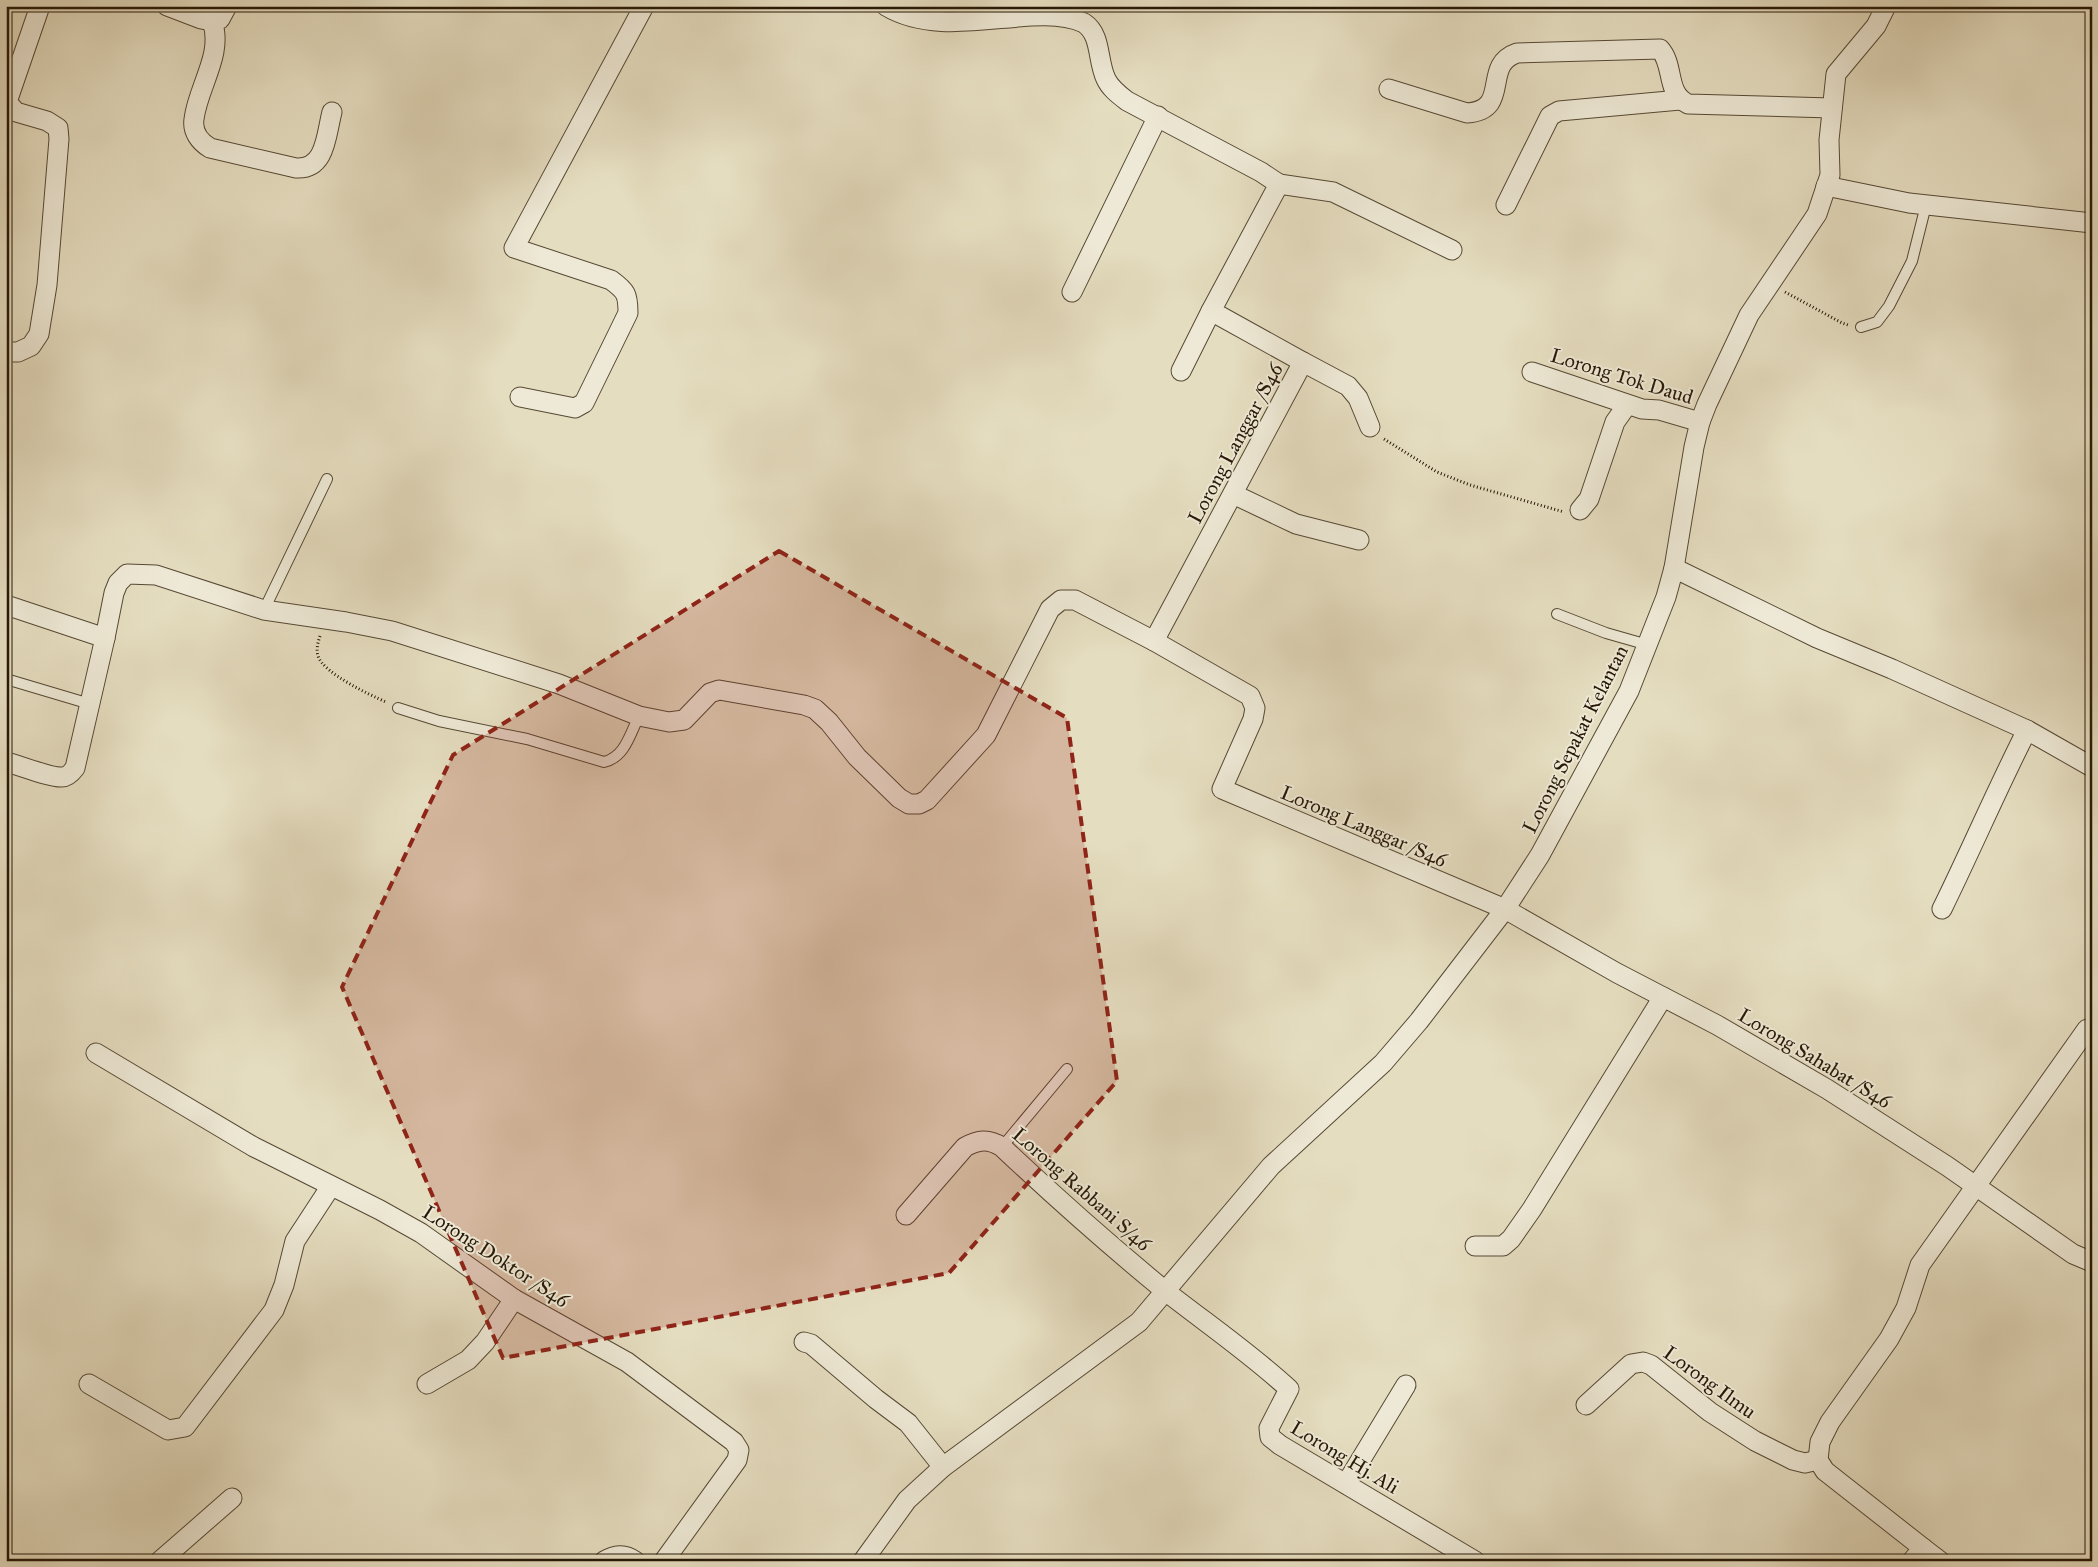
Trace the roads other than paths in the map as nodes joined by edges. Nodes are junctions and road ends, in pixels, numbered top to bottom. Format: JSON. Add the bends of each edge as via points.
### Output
{"nodes":[{"id":1,"x":40,"y":6,"type":"edge"},
{"id":2,"x":167,"y":6,"type":"edge"},
{"id":3,"x":227,"y":6,"type":"edge"},
{"id":4,"x":644,"y":6,"type":"edge"},
{"id":5,"x":886,"y":6,"type":"edge"},
{"id":6,"x":1886,"y":6,"type":"edge"},
{"id":7,"x":212,"y":21,"type":"junction"},
{"id":8,"x":1389,"y":89,"type":"dead end"},
{"id":9,"x":1680,"y":100,"type":"junction"},
{"id":10,"x":1832,"y":108,"type":"junction"},
{"id":11,"x":332,"y":112,"type":"dead end"},
{"id":12,"x":1158,"y":116,"type":"junction"},
{"id":13,"x":1279,"y":184,"type":"junction"},
{"id":14,"x":1826,"y":186,"type":"junction"},
{"id":15,"x":1506,"y":205,"type":"dead end"},
{"id":16,"x":1926,"y":205,"type":"junction"},
{"id":17,"x":2092,"y":223,"type":"edge"},
{"id":18,"x":1452,"y":250,"type":"dead end"},
{"id":19,"x":1072,"y":292,"type":"dead end"},
{"id":20,"x":1212,"y":311,"type":"junction"},
{"id":21,"x":1860,"y":327,"type":"road end"},
{"id":22,"x":6,"y":352,"type":"edge"},
{"id":23,"x":1304,"y":362,"type":"junction"},
{"id":24,"x":1181,"y":371,"type":"dead end"},
{"id":25,"x":1532,"y":372,"type":"dead end"},
{"id":26,"x":520,"y":397,"type":"dead end"},
{"id":27,"x":1627,"y":404,"type":"junction"},
{"id":28,"x":1700,"y":422,"type":"junction"},
{"id":29,"x":1370,"y":427,"type":"road end"},
{"id":30,"x":327,"y":479,"type":"dead end"},
{"id":31,"x":1233,"y":494,"type":"junction"},
{"id":32,"x":1580,"y":510,"type":"road end"},
{"id":33,"x":1359,"y":540,"type":"dead end"},
{"id":34,"x":1674,"y":568,"type":"junction"},
{"id":35,"x":6,"y":605,"type":"edge"},
{"id":36,"x":264,"y":610,"type":"junction"},
{"id":37,"x":1557,"y":614,"type":"dead end"},
{"id":38,"x":105,"y":638,"type":"junction"},
{"id":39,"x":1154,"y":641,"type":"junction"},
{"id":40,"x":1648,"y":645,"type":"junction"},
{"id":41,"x":6,"y":679,"type":"edge"},
{"id":42,"x":90,"y":704,"type":"junction"},
{"id":43,"x":398,"y":708,"type":"road end"},
{"id":44,"x":639,"y":716,"type":"junction"},
{"id":45,"x":2027,"y":730,"type":"junction"},
{"id":46,"x":6,"y":762,"type":"edge"},
{"id":47,"x":2092,"y":767,"type":"edge"},
{"id":48,"x":1505,"y":909,"type":"junction"},
{"id":49,"x":1942,"y":909,"type":"dead end"},
{"id":50,"x":1662,"y":997,"type":"junction"},
{"id":51,"x":2087,"y":1029,"type":"dead end"},
{"id":52,"x":96,"y":1053,"type":"dead end"},
{"id":53,"x":1067,"y":1069,"type":"dead end"},
{"id":54,"x":1002,"y":1146,"type":"junction"},
{"id":55,"x":331,"y":1186,"type":"junction"},
{"id":56,"x":1974,"y":1186,"type":"junction"},
{"id":57,"x":906,"y":1215,"type":"dead end"},
{"id":58,"x":1475,"y":1246,"type":"dead end"},
{"id":59,"x":2092,"y":1262,"type":"edge"},
{"id":60,"x":1165,"y":1290,"type":"junction"},
{"id":61,"x":514,"y":1299,"type":"junction"},
{"id":62,"x":804,"y":1342,"type":"dead end"},
{"id":63,"x":89,"y":1384,"type":"dead end"},
{"id":64,"x":427,"y":1384,"type":"dead end"},
{"id":65,"x":1406,"y":1385,"type":"dead end"},
{"id":66,"x":1586,"y":1404,"type":"dead end"},
{"id":67,"x":1818,"y":1460,"type":"junction"},
{"id":68,"x":943,"y":1467,"type":"junction"},
{"id":69,"x":1346,"y":1484,"type":"junction"},
{"id":70,"x":232,"y":1498,"type":"dead end"},
{"id":71,"x":1918,"y":1554,"type":"edge"},
{"id":72,"x":160,"y":1561,"type":"edge"},
{"id":73,"x":604,"y":1561,"type":"edge"},
{"id":74,"x":635,"y":1561,"type":"edge"},
{"id":75,"x":664,"y":1561,"type":"edge"},
{"id":76,"x":863,"y":1561,"type":"edge"},
{"id":77,"x":1475,"y":1561,"type":"edge"},
{"id":78,"x":1940,"y":1561,"type":"edge"}],
"edges":[{"from":1,"to":22,"type":"street","via":[[7,102],[16,112],[47,121],[58,128],[47,284],[38,334],[31,346],[18,352]]},
{"from":2,"to":7,"type":"street"},
{"from":3,"to":7,"type":"street","via":[[220,19]]},
{"from":4,"to":26,"type":"street","via":[[514,248],[611,280],[624,289],[628,313],[584,403],[575,408]]},
{"from":5,"to":12,"type":"street","via":[[918,18],[946,20],[1028,11],[1062,12],[1085,23],[1094,34],[1105,78],[1112,90],[1126,101]]},
{"from":6,"to":10,"type":"street","name":"Lorong Sepakat Kelantan","via":[[1876,26],[1836,74]]},
{"from":7,"to":11,"type":"street","via":[[215,46],[194,119],[196,132],[204,144],[296,168],[308,167],[320,158]]},
{"from":8,"to":9,"type":"street","via":[[1467,114],[1480,112],[1490,104],[1500,66],[1508,56],[1517,53],[1660,49],[1666,56],[1674,90]]},
{"from":9,"to":10,"type":"street","via":[[1688,104]]},
{"from":9,"to":15,"type":"street","via":[[1560,110],[1550,116]]},
{"from":10,"to":14,"type":"street","name":"Lorong Sepakat Kelantan","via":[[1830,175]]},
{"from":12,"to":13,"type":"street"},
{"from":12,"to":19,"type":"street"},
{"from":13,"to":18,"type":"street","via":[[1333,192]]},
{"from":13,"to":20,"type":"street"},
{"from":14,"to":16,"type":"street"},
{"from":14,"to":28,"type":"street","name":"Lorong Sepakat Kelantan","via":[[1817,214],[1749,315]]},
{"from":16,"to":17,"type":"street"},
{"from":16,"to":21,"type":"lane","via":[[1912,261],[1889,306],[1876,322]]},
{"from":20,"to":23,"type":"street","name":"Lorong Langgar /S46"},
{"from":20,"to":24,"type":"street"},
{"from":23,"to":29,"type":"street","via":[[1348,386],[1358,398]]},
{"from":23,"to":31,"type":"street","name":"Lorong Langgar /S46"},
{"from":25,"to":27,"type":"street","name":"Lorong Tok Daud"},
{"from":27,"to":28,"type":"street","name":"Lorong Tok Daud"},
{"from":27,"to":32,"type":"street","via":[[1615,422],[1589,499]]},
{"from":28,"to":34,"type":"street","name":"Lorong Sepakat Kelantan"},
{"from":30,"to":36,"type":"lane"},
{"from":31,"to":33,"type":"street","via":[[1296,524]]},
{"from":31,"to":39,"type":"street","name":"Lorong Langgar /S46"},
{"from":34,"to":40,"type":"street","name":"Lorong Sepakat Kelantan"},
{"from":34,"to":45,"type":"street","via":[[1817,638]]},
{"from":35,"to":38,"type":"street"},
{"from":36,"to":38,"type":"street","via":[[156,575],[127,574],[114,593]]},
{"from":36,"to":44,"type":"street","via":[[392,631],[559,684]]},
{"from":37,"to":40,"type":"lane"},
{"from":38,"to":42,"type":"street"},
{"from":39,"to":44,"type":"street","via":[[1075,600],[1055,603],[986,735],[927,800],[919,804],[909,804],[899,798],[857,757],[825,718],[804,705],[719,690],[710,693],[679,722]]},
{"from":39,"to":48,"type":"street","name":"Lorong Langgar /S46","via":[[1250,696],[1255,708],[1253,719],[1222,790]]},
{"from":40,"to":48,"type":"street","name":"Lorong Sepakat Kelantan","via":[[1630,691],[1540,855]]},
{"from":41,"to":42,"type":"lane"},
{"from":42,"to":46,"type":"street","via":[[75,768],[68,776],[57,777]]},
{"from":43,"to":44,"type":"lane","via":[[439,721],[527,738],[604,762],[621,754]]},
{"from":45,"to":47,"type":"street"},
{"from":45,"to":49,"type":"street"},
{"from":48,"to":50,"type":"street","name":"Lorong Sahabat /S46"},
{"from":48,"to":60,"type":"street","name":"Lorong Sepakat Kelantan","via":[[1420,1021],[1383,1063],[1271,1166]]},
{"from":50,"to":56,"type":"street","name":"Lorong Sahabat /S46","via":[[1828,1089]]},
{"from":50,"to":58,"type":"street","via":[[1511,1239],[1503,1246]]},
{"from":51,"to":56,"type":"street"},
{"from":52,"to":55,"type":"street","name":"Lorong Doktor /S46","via":[[254,1147]]},
{"from":53,"to":54,"type":"lane"},
{"from":54,"to":57,"type":"street","name":"Lorong Rabbani S/46","via":[[992,1140],[976,1141],[965,1148]]},
{"from":54,"to":60,"type":"street","name":"Lorong Rabbani S/46","via":[[1056,1198]]},
{"from":55,"to":61,"type":"street","name":"Lorong Doktor /S46","via":[[421,1233]]},
{"from":55,"to":63,"type":"street","via":[[295,1241],[274,1310],[185,1427],[168,1430]]},
{"from":56,"to":59,"type":"street","name":"Lorong Sahabat /S46","via":[[2073,1254]]},
{"from":56,"to":67,"type":"street","via":[[1920,1264],[1906,1308],[1889,1338],[1830,1422],[1820,1442]]},
{"from":60,"to":68,"type":"street","name":"Lorong Sepakat Kelantan","via":[[1139,1322]]},
{"from":60,"to":69,"type":"street","name":"Lorong Hj. Ali","via":[[1289,1389],[1269,1428],[1270,1437]]},
{"from":61,"to":64,"type":"street","via":[[486,1342],[468,1360]]},
{"from":61,"to":75,"type":"street","name":"Lorong Doktor /S46","via":[[627,1362],[738,1445],[737,1460]]},
{"from":62,"to":68,"type":"street","via":[[811,1344],[908,1423]]},
{"from":65,"to":69,"type":"street"},
{"from":66,"to":67,"type":"street","name":"Lorong Ilmu","via":[[1631,1364],[1643,1362],[1755,1441],[1793,1460],[1805,1463]]},
{"from":67,"to":71,"type":"street","via":[[1825,1472]]},
{"from":68,"to":76,"type":"street","name":"Lorong Sepakat Kelantan","via":[[907,1500]]},
{"from":69,"to":77,"type":"street","name":"Lorong Hj. Ali"},
{"from":70,"to":72,"type":"street"},
{"from":71,"to":78,"type":"street"},
{"from":73,"to":74,"type":"street","via":[[621,1555]]}]}
